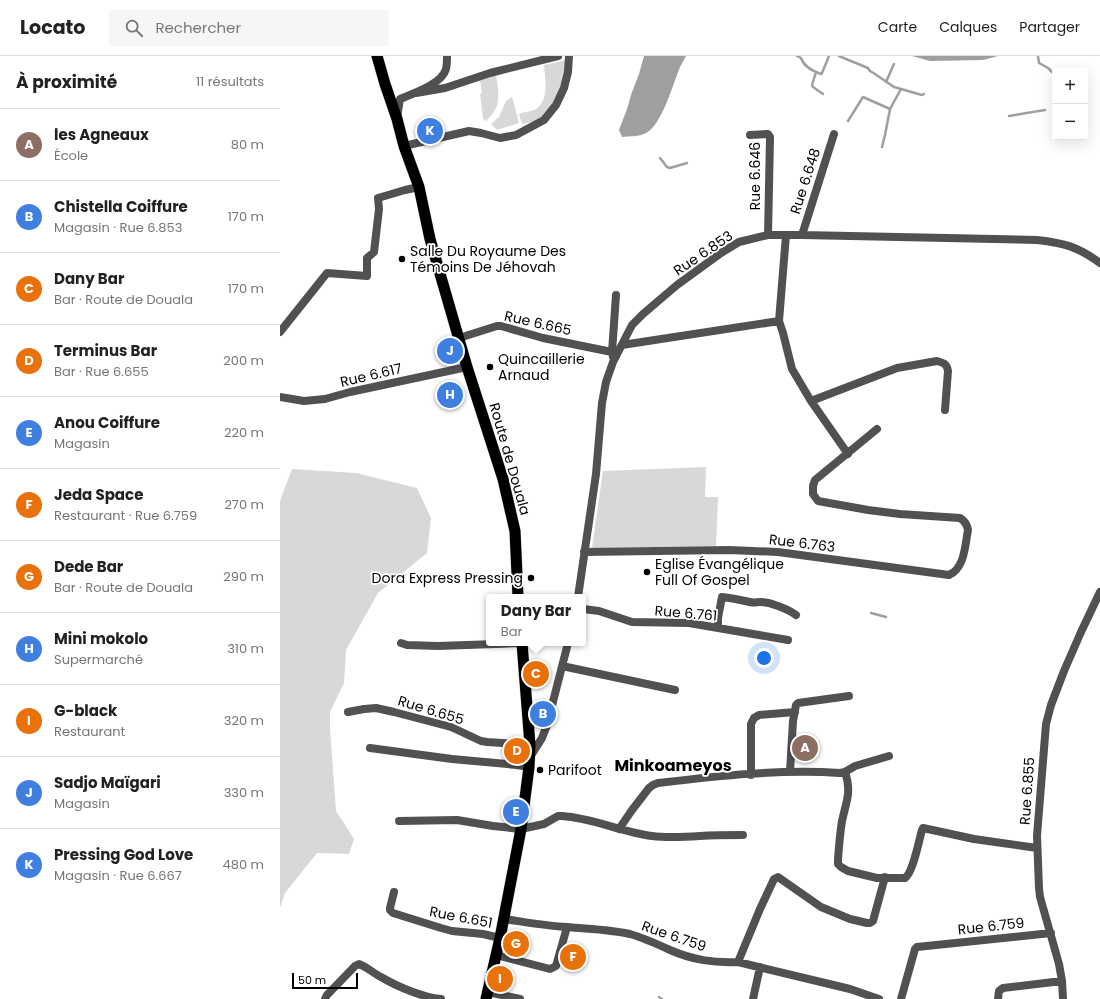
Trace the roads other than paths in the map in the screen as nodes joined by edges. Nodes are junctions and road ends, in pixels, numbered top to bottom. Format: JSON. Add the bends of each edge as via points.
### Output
{"nodes":[{"id":1,"x":376,"y":56,"type":"edge"},
{"id":2,"x":447,"y":56,"type":"edge"},
{"id":3,"x":558,"y":56,"type":"edge"},
{"id":4,"x":569,"y":56,"type":"edge"},
{"id":5,"x":416,"y":92,"type":"junction"},
{"id":6,"x":397,"y":119,"type":"junction"},
{"id":7,"x":834,"y":134,"type":"dead end"},
{"id":8,"x":750,"y":135,"type":"dead end"},
{"id":9,"x":404,"y":146,"type":"junction"},
{"id":10,"x":419,"y":187,"type":"junction"},
{"id":11,"x":768,"y":235,"type":"junction"},
{"id":12,"x":786,"y":235,"type":"junction"},
{"id":13,"x":802,"y":235,"type":"junction"},
{"id":14,"x":1100,"y":264,"type":"edge"},
{"id":15,"x":616,"y":295,"type":"dead end"},
{"id":16,"x":779,"y":321,"type":"junction"},
{"id":17,"x":280,"y":332,"type":"edge"},
{"id":18,"x":459,"y":338,"type":"junction"},
{"id":19,"x":622,"y":345,"type":"junction"},
{"id":20,"x":612,"y":352,"type":"junction"},
{"id":21,"x":614,"y":362,"type":"junction"},
{"id":22,"x":468,"y":367,"type":"junction"},
{"id":23,"x":280,"y":397,"type":"edge"},
{"id":24,"x":812,"y":401,"type":"junction"},
{"id":25,"x":945,"y":410,"type":"dead end"},
{"id":26,"x":876,"y":429,"type":"dead end"},
{"id":27,"x":848,"y":454,"type":"junction"},
{"id":28,"x":584,"y":552,"type":"junction"},
{"id":29,"x":1100,"y":592,"type":"edge"},
{"id":30,"x":518,"y":594,"type":"edge"},
{"id":31,"x":578,"y":594,"type":"edge"},
{"id":32,"x":586,"y":609,"type":"edge"},
{"id":33,"x":796,"y":615,"type":"dead end"},
{"id":34,"x":718,"y":628,"type":"junction"},
{"id":35,"x":788,"y":640,"type":"dead end"},
{"id":36,"x":401,"y":643,"type":"dead end"},
{"id":37,"x":486,"y":644,"type":"edge"},
{"id":38,"x":522,"y":646,"type":"edge"},
{"id":39,"x":567,"y":646,"type":"edge"},
{"id":40,"x":562,"y":666,"type":"junction"},
{"id":41,"x":675,"y":690,"type":"dead end"},
{"id":42,"x":849,"y":696,"type":"dead end"},
{"id":43,"x":348,"y":712,"type":"dead end"},
{"id":44,"x":795,"y":712,"type":"junction"},
{"id":45,"x":530,"y":746,"type":"junction"},
{"id":46,"x":370,"y":748,"type":"dead end"},
{"id":47,"x":889,"y":756,"type":"dead end"},
{"id":48,"x":530,"y":762,"type":"junction"},
{"id":49,"x":790,"y":772,"type":"junction"},
{"id":50,"x":844,"y":772,"type":"junction"},
{"id":51,"x":751,"y":775,"type":"junction"},
{"id":52,"x":399,"y":821,"type":"dead end"},
{"id":53,"x":521,"y":829,"type":"junction"},
{"id":54,"x":619,"y":829,"type":"junction"},
{"id":55,"x":743,"y":835,"type":"dead end"},
{"id":56,"x":1037,"y":848,"type":"junction"},
{"id":57,"x":885,"y":878,"type":"junction"},
{"id":58,"x":394,"y":892,"type":"dead end"},
{"id":59,"x":504,"y":919,"type":"junction"},
{"id":60,"x":567,"y":927,"type":"junction"},
{"id":61,"x":1051,"y":934,"type":"junction"},
{"id":62,"x":500,"y":938,"type":"junction"},
{"id":63,"x":496,"y":955,"type":"junction"},
{"id":64,"x":738,"y":962,"type":"junction"},
{"id":65,"x":760,"y":967,"type":"junction"},
{"id":66,"x":1062,"y":981,"type":"junction"},
{"id":67,"x":487,"y":996,"type":"edge"},
{"id":68,"x":877,"y":998,"type":"edge"},
{"id":69,"x":324,"y":999,"type":"edge"},
{"id":70,"x":440,"y":999,"type":"edge"},
{"id":71,"x":520,"y":999,"type":"edge"},
{"id":72,"x":753,"y":999,"type":"edge"},
{"id":73,"x":901,"y":999,"type":"edge"},
{"id":74,"x":998,"y":999,"type":"edge"},
{"id":75,"x":1063,"y":999,"type":"edge"}],
"edges":[{"from":1,"to":6,"type":"highway","name":"Route de Douala"},
{"from":2,"to":5,"type":"street","via":[[446,70],[438,80]]},
{"from":3,"to":5,"type":"street","via":[[490,73],[446,88]]},
{"from":4,"to":9,"type":"street","via":[[564,88],[556,105],[544,120],[516,135],[500,138],[469,131]]},
{"from":5,"to":6,"type":"street","via":[[400,99]]},
{"from":6,"to":9,"type":"highway","name":"Route de Douala"},
{"from":7,"to":13,"type":"street","name":"Rue 6.648"},
{"from":8,"to":11,"type":"street","name":"Rue 6.646","via":[[768,134],[770,137]]},
{"from":9,"to":10,"type":"highway","name":"Route de Douala"},
{"from":10,"to":17,"type":"street","via":[[378,198],[374,252],[367,258],[367,276],[327,273]]},
{"from":10,"to":18,"type":"highway","name":"Route de Douala","via":[[430,239]]},
{"from":11,"to":12,"type":"street","name":"Rue 6.853"},
{"from":11,"to":19,"type":"street","name":"Rue 6.853","via":[[739,242],[689,276],[642,314],[632,325]]},
{"from":12,"to":13,"type":"street","name":"Rue 6.853"},
{"from":12,"to":16,"type":"street"},
{"from":13,"to":14,"type":"street","name":"Rue 6.853","via":[[1037,240],[1074,247]]},
{"from":15,"to":20,"type":"street"},
{"from":16,"to":19,"type":"street"},
{"from":16,"to":24,"type":"street","via":[[792,369]]},
{"from":18,"to":20,"type":"street","name":"Rue 6.665","via":[[501,326],[543,338]]},
{"from":18,"to":22,"type":"highway","name":"Route de Douala"},
{"from":19,"to":21,"type":"street","name":"Rue 6.853"},
{"from":20,"to":21,"type":"street"},
{"from":21,"to":28,"type":"street","name":"Rue 6.853","via":[[606,382],[602,403],[596,474]]},
{"from":22,"to":23,"type":"street","name":"Rue 6.617","via":[[326,399],[304,401]]},
{"from":22,"to":30,"type":"highway","name":"Route de Douala","via":[[503,479],[515,531]]},
{"from":24,"to":25,"type":"street","via":[[897,368],[937,361],[943,362],[948,371]]},
{"from":24,"to":27,"type":"street"},
{"from":26,"to":27,"type":"street"},
{"from":27,"to":28,"type":"street","name":"Rue 6.763","via":[[815,480],[813,494],[818,501],[900,514],[960,518],[965,521],[968,530],[962,562],[955,572],[949,575],[752,550]]},
{"from":28,"to":31,"type":"street","name":"Rue 6.853"},
{"from":29,"to":56,"type":"street","name":"Rue 6.855","via":[[1064,671],[1046,724]]},
{"from":32,"to":34,"type":"street","name":"Rue 6.761","via":[[632,622],[689,623]]},
{"from":33,"to":34,"type":"street","via":[[775,605],[722,597]]},
{"from":34,"to":35,"type":"street","name":"Rue 6.761"},
{"from":36,"to":37,"type":"street","via":[[438,646]]},
{"from":38,"to":45,"type":"highway"},
{"from":39,"to":40,"type":"street"},
{"from":40,"to":41,"type":"street"},
{"from":40,"to":48,"type":"street","via":[[547,725]]},
{"from":42,"to":44,"type":"street","via":[[799,702]]},
{"from":43,"to":45,"type":"street","name":"Rue 6.655","via":[[376,708],[451,727],[486,742]]},
{"from":44,"to":49,"type":"street"},
{"from":44,"to":51,"type":"street","via":[[754,718],[751,724]]},
{"from":45,"to":48,"type":"highway"},
{"from":46,"to":48,"type":"street","via":[[517,765]]},
{"from":47,"to":50,"type":"street"},
{"from":48,"to":53,"type":"highway"},
{"from":49,"to":50,"type":"street"},
{"from":49,"to":51,"type":"street"},
{"from":50,"to":57,"type":"street","via":[[849,791],[842,822],[838,864],[848,871]]},
{"from":51,"to":54,"type":"street","via":[[711,777],[653,785]]},
{"from":52,"to":53,"type":"street","via":[[457,820]]},
{"from":53,"to":54,"type":"street","via":[[544,824],[558,816],[596,822]]},
{"from":53,"to":59,"type":"highway"},
{"from":54,"to":55,"type":"street","via":[[651,836]]},
{"from":56,"to":57,"type":"street","via":[[974,839],[923,828],[909,876]]},
{"from":56,"to":61,"type":"street","name":"Rue 6.855","via":[[1039,893]]},
{"from":57,"to":64,"type":"street","via":[[873,921],[867,924],[821,907],[778,877],[775,878]]},
{"from":58,"to":62,"type":"street","name":"Rue 6.651","via":[[390,908],[393,913],[452,931]]},
{"from":59,"to":60,"type":"street","name":"Rue 6.759"},
{"from":59,"to":62,"type":"highway"},
{"from":60,"to":63,"type":"street","via":[[556,966],[553,968]]},
{"from":60,"to":64,"type":"street","name":"Rue 6.759","via":[[630,934],[694,958],[720,963]]},
{"from":61,"to":66,"type":"street","name":"Rue 6.855"},
{"from":61,"to":73,"type":"street","name":"Rue 6.759","via":[[917,947]]},
{"from":62,"to":63,"type":"highway"},
{"from":63,"to":67,"type":"highway"},
{"from":64,"to":65,"type":"street","name":"Rue 6.759"},
{"from":65,"to":68,"type":"street","name":"Rue 6.759"},
{"from":65,"to":72,"type":"street"},
{"from":66,"to":74,"type":"street","via":[[1003,988],[999,991]]},
{"from":66,"to":75,"type":"street","name":"Rue 6.855"},
{"from":67,"to":71,"type":"street"},
{"from":69,"to":70,"type":"street","via":[[359,964],[381,978],[428,997]]}]}
